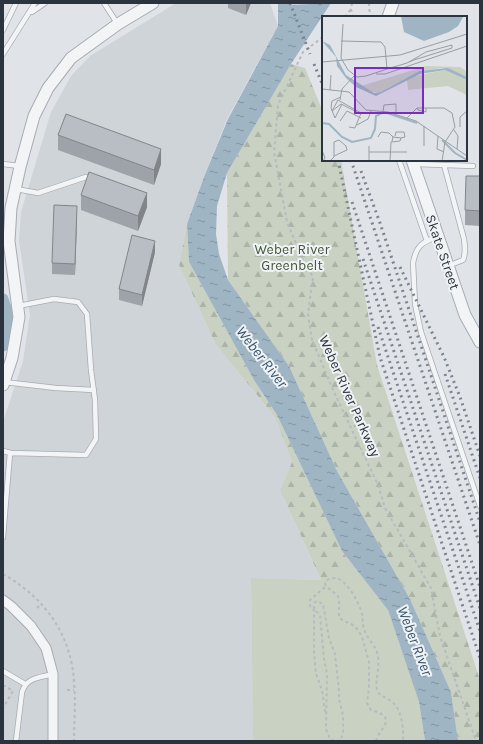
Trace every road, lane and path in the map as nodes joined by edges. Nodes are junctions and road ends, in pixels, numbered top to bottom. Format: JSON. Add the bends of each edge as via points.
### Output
{"nodes":[{"id":1,"x":16,"y":3,"type":"edge"},
{"id":2,"x":35,"y":3,"type":"edge"},
{"id":3,"x":45,"y":3,"type":"edge"},
{"id":4,"x":104,"y":3,"type":"edge"},
{"id":5,"x":154,"y":3,"type":"edge"},
{"id":6,"x":352,"y":3,"type":"edge"},
{"id":7,"x":369,"y":3,"type":"edge"},
{"id":8,"x":393,"y":3,"type":"edge"},
{"id":9,"x":351,"y":10,"type":"junction"},
{"id":10,"x":346,"y":16,"type":"edge"},
{"id":11,"x":353,"y":16,"type":"edge"},
{"id":12,"x":370,"y":16,"type":"edge"},
{"id":13,"x":388,"y":16,"type":"edge"},
{"id":14,"x":26,"y":17,"type":"junction"},
{"id":15,"x":118,"y":24,"type":"junction"},
{"id":16,"x":3,"y":30,"type":"edge"},
{"id":17,"x":322,"y":38,"type":"edge"},
{"id":18,"x":3,"y":54,"type":"edge"},
{"id":19,"x":399,"y":161,"type":"edge"},
{"id":20,"x":412,"y":162,"type":"edge"},
{"id":21,"x":3,"y":164,"type":"edge"},
{"id":22,"x":444,"y":165,"type":"junction"},
{"id":23,"x":20,"y":166,"type":"junction"},
{"id":24,"x":474,"y":166,"type":"dead end"},
{"id":25,"x":86,"y":177,"type":"edge"},
{"id":26,"x":15,"y":188,"type":"junction"},
{"id":27,"x":438,"y":237,"type":"junction"},
{"id":28,"x":426,"y":241,"type":"junction"},
{"id":29,"x":448,"y":266,"type":"junction"},
{"id":30,"x":18,"y":306,"type":"junction"},
{"id":31,"x":480,"y":342,"type":"edge"},
{"id":32,"x":4,"y":384,"type":"edge"},
{"id":33,"x":94,"y":390,"type":"junction"},
{"id":34,"x":3,"y":451,"type":"edge"},
{"id":35,"x":10,"y":453,"type":"junction"},
{"id":36,"x":480,"y":506,"type":"edge"},
{"id":37,"x":3,"y":537,"type":"edge"},
{"id":38,"x":326,"y":586,"type":"junction"},
{"id":39,"x":318,"y":593,"type":"junction"},
{"id":40,"x":3,"y":600,"type":"edge"},
{"id":41,"x":317,"y":601,"type":"junction"},
{"id":42,"x":41,"y":604,"type":"dead end"},
{"id":43,"x":37,"y":608,"type":"dead end"},
{"id":44,"x":314,"y":610,"type":"junction"},
{"id":45,"x":3,"y":671,"type":"edge"},
{"id":46,"x":53,"y":674,"type":"junction"},
{"id":47,"x":25,"y":684,"type":"junction"},
{"id":48,"x":3,"y":685,"type":"edge"},
{"id":49,"x":67,"y":690,"type":"dead end"},
{"id":50,"x":74,"y":690,"type":"dead end"},
{"id":51,"x":3,"y":708,"type":"edge"},
{"id":52,"x":326,"y":718,"type":"junction"},
{"id":53,"x":331,"y":740,"type":"edge"},
{"id":54,"x":16,"y":741,"type":"edge"},
{"id":55,"x":53,"y":741,"type":"edge"},
{"id":56,"x":336,"y":741,"type":"edge"},
{"id":57,"x":376,"y":741,"type":"edge"},
{"id":58,"x":403,"y":741,"type":"edge"},
{"id":59,"x":476,"y":741,"type":"edge"}],
"edges":[{"from":1,"to":16,"type":"lane"},
{"from":2,"to":14,"type":"lane"},
{"from":3,"to":14,"type":"lane"},
{"from":4,"to":15,"type":"lane"},
{"from":5,"to":15,"type":"street"},
{"from":6,"to":9,"type":"path"},
{"from":7,"to":12,"type":"path"},
{"from":8,"to":13,"type":"street"},
{"from":9,"to":10,"type":"path"},
{"from":9,"to":11,"type":"path"},
{"from":14,"to":18,"type":"lane"},
{"from":15,"to":23,"type":"street","via":[[71,58],[48,88],[34,116]]},
{"from":17,"to":59,"type":"path","name":"Weber River Parkway","via":[[303,52],[278,105],[274,152],[286,222],[302,260],[313,277],[308,314],[312,340],[378,485],[385,508],[431,588],[440,636]]},
{"from":19,"to":28,"type":"lane"},
{"from":20,"to":22,"type":"lane"},
{"from":20,"to":27,"type":"street","name":"Skate Street"},
{"from":21,"to":23,"type":"lane"},
{"from":22,"to":24,"type":"lane"},
{"from":22,"to":29,"type":"lane","via":[[465,250],[463,260]]},
{"from":23,"to":26,"type":"street"},
{"from":25,"to":26,"type":"lane","via":[[38,193]]},
{"from":26,"to":30,"type":"street","via":[[9,241]]},
{"from":27,"to":28,"type":"lane"},
{"from":27,"to":29,"type":"street","name":"Skate Street"},
{"from":28,"to":36,"type":"lane","via":[[416,251],[413,263],[416,312]]},
{"from":29,"to":31,"type":"street","name":"Skate Street","via":[[465,315]]},
{"from":30,"to":32,"type":"street","via":[[20,317]]},
{"from":30,"to":33,"type":"lane","via":[[54,299],[78,302],[87,314]]},
{"from":32,"to":33,"type":"lane"},
{"from":33,"to":35,"type":"lane","via":[[96,439],[86,455]]},
{"from":34,"to":35,"type":"lane"},
{"from":35,"to":37,"type":"lane"},
{"from":38,"to":39,"type":"path"},
{"from":38,"to":57,"type":"path","via":[[338,596],[339,617],[358,630],[369,658],[368,707],[382,715],[386,721]]},
{"from":38,"to":58,"type":"path","via":[[326,581],[339,579],[345,583],[360,608],[363,627],[378,654],[377,690],[397,707]]},
{"from":39,"to":41,"type":"path"},
{"from":39,"to":44,"type":"path","via":[[309,603]]},
{"from":40,"to":46,"type":"street","via":[[31,626],[46,648]]},
{"from":41,"to":44,"type":"path","via":[[314,603]]},
{"from":41,"to":56,"type":"path","via":[[323,604],[329,638],[335,654],[344,733],[341,740]]},
{"from":42,"to":43,"type":"path"},
{"from":44,"to":52,"type":"path","via":[[314,653]]},
{"from":44,"to":52,"type":"path","via":[[320,615],[327,674]]},
{"from":45,"to":47,"type":"lane"},
{"from":46,"to":47,"type":"lane"},
{"from":46,"to":55,"type":"street"},
{"from":47,"to":54,"type":"lane"},
{"from":48,"to":51,"type":"path","via":[[13,691]]},
{"from":49,"to":50,"type":"path"},
{"from":52,"to":53,"type":"path","via":[[326,729]]},
{"from":53,"to":56,"type":"path"}]}
